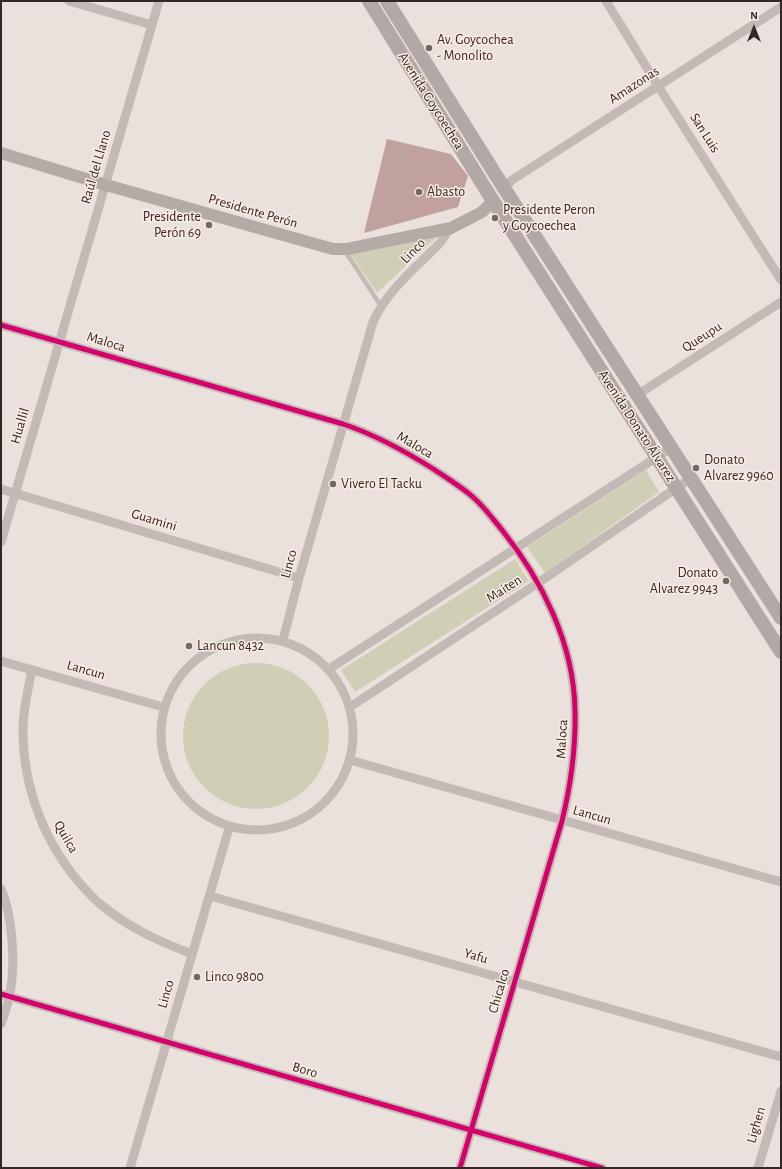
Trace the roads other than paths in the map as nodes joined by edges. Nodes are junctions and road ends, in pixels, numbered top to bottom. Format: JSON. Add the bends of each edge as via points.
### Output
{"nodes":[{"id":1,"x":69,"y":1,"type":"edge"},
{"id":2,"x":159,"y":1,"type":"edge"},
{"id":3,"x":387,"y":1,"type":"edge"},
{"id":4,"x":606,"y":1,"type":"edge"},
{"id":5,"x":372,"y":4,"type":"edge"},
{"id":6,"x":781,"y":7,"type":"edge"},
{"id":7,"x":152,"y":25,"type":"junction"},
{"id":8,"x":658,"y":86,"type":"junction"},
{"id":9,"x":1,"y":153,"type":"edge"},
{"id":10,"x":106,"y":185,"type":"junction"},
{"id":11,"x":504,"y":188,"type":"junction"},
{"id":12,"x":493,"y":201,"type":"junction"},
{"id":13,"x":451,"y":228,"type":"junction"},
{"id":14,"x":344,"y":249,"type":"junction"},
{"id":15,"x":781,"y":280,"type":"edge"},
{"id":16,"x":781,"y":302,"type":"edge"},
{"id":17,"x":381,"y":306,"type":"junction"},
{"id":18,"x":1,"y":324,"type":"edge"},
{"id":19,"x":59,"y":341,"type":"junction"},
{"id":20,"x":637,"y":395,"type":"junction"},
{"id":21,"x":343,"y":424,"type":"junction"},
{"id":22,"x":671,"y":448,"type":"junction"},
{"id":23,"x":658,"y":458,"type":"junction"},
{"id":24,"x":691,"y":478,"type":"junction"},
{"id":25,"x":676,"y":487,"type":"junction"},
{"id":26,"x":1,"y":488,"type":"edge"},
{"id":27,"x":15,"y":493,"type":"junction"},
{"id":28,"x":1,"y":542,"type":"edge"},
{"id":29,"x":517,"y":548,"type":"junction"},
{"id":30,"x":299,"y":578,"type":"junction"},
{"id":31,"x":538,"y":583,"type":"junction"},
{"id":32,"x":780,"y":616,"type":"edge"},
{"id":33,"x":283,"y":640,"type":"junction"},
{"id":34,"x":781,"y":652,"type":"edge"},
{"id":35,"x":1,"y":661,"type":"edge"},
{"id":36,"x":329,"y":669,"type":"junction"},
{"id":37,"x":32,"y":670,"type":"junction"},
{"id":38,"x":163,"y":706,"type":"junction"},
{"id":39,"x":350,"y":707,"type":"junction"},
{"id":40,"x":350,"y":760,"type":"junction"},
{"id":41,"x":562,"y":821,"type":"junction"},
{"id":42,"x":229,"y":828,"type":"junction"},
{"id":43,"x":781,"y":882,"type":"edge"},
{"id":44,"x":1,"y":889,"type":"edge"},
{"id":45,"x":210,"y":896,"type":"junction"},
{"id":46,"x":192,"y":954,"type":"junction"},
{"id":47,"x":514,"y":981,"type":"junction"},
{"id":48,"x":5,"y":995,"type":"edge"},
{"id":49,"x":1,"y":1024,"type":"edge"},
{"id":50,"x":167,"y":1042,"type":"junction"},
{"id":51,"x":781,"y":1057,"type":"edge"},
{"id":52,"x":781,"y":1091,"type":"edge"},
{"id":53,"x":471,"y":1130,"type":"junction"},
{"id":54,"x":130,"y":1168,"type":"edge"},
{"id":55,"x":460,"y":1168,"type":"edge"},
{"id":56,"x":602,"y":1168,"type":"edge"},
{"id":57,"x":758,"y":1168,"type":"edge"}],
"edges":[{"from":1,"to":7,"type":"street"},
{"from":2,"to":7,"type":"street","name":"Raúl del Llano"},
{"from":3,"to":11,"type":"main road","name":"Avenida Goycoechea"},
{"from":4,"to":8,"type":"street","name":"San Luis"},
{"from":5,"to":12,"type":"main road","name":"Avenida Goycoechea"},
{"from":6,"to":8,"type":"street","name":"Amazonas"},
{"from":7,"to":10,"type":"street","name":"Raúl del Llano"},
{"from":8,"to":11,"type":"street","name":"Amazonas","via":[[512,180]]},
{"from":8,"to":15,"type":"street","name":"San Luis"},
{"from":9,"to":10,"type":"main road","name":"Presidente Perón"},
{"from":10,"to":14,"type":"main road","name":"Presidente Perón","via":[[318,245]]},
{"from":10,"to":19,"type":"street","name":"Raúl del Llano"},
{"from":11,"to":20,"type":"main road","name":"Avenida Donato Álvarez"},
{"from":12,"to":13,"type":"main road","name":"Presidente Perón","via":[[482,212]]},
{"from":12,"to":23,"type":"main road","name":"Avenida Donato Álvarez"},
{"from":13,"to":14,"type":"main road","name":"Presidente Perón"},
{"from":13,"to":17,"type":"street","name":"Linco"},
{"from":14,"to":17,"type":"lane"},
{"from":16,"to":20,"type":"street","name":"Queupu"},
{"from":17,"to":21,"type":"street","name":"Linco","via":[[372,322]]},
{"from":18,"to":19,"type":"street","name":"Maloca"},
{"from":19,"to":21,"type":"street","name":"Maloca"},
{"from":19,"to":27,"type":"street","name":"Huallil"},
{"from":20,"to":22,"type":"main road","name":"Avenida Donato Álvarez"},
{"from":21,"to":29,"type":"street","name":"Maloca","via":[[367,432],[415,457],[457,484],[487,511]]},
{"from":21,"to":30,"type":"street","name":"Linco"},
{"from":22,"to":23,"type":"street","name":"Maiten"},
{"from":22,"to":24,"type":"main road","name":"Avenida Donato Álvarez"},
{"from":23,"to":25,"type":"main road","name":"Avenida Donato Álvarez"},
{"from":23,"to":29,"type":"street","name":"Maiten"},
{"from":24,"to":25,"type":"street","name":"Maiten"},
{"from":24,"to":32,"type":"main road","name":"Avenida Donato Álvarez"},
{"from":25,"to":31,"type":"street","name":"Maiten"},
{"from":25,"to":34,"type":"main road","name":"Avenida Donato Álvarez"},
{"from":26,"to":27,"type":"street","name":"Guamini"},
{"from":27,"to":28,"type":"street","name":"Huallil"},
{"from":27,"to":30,"type":"street","name":"Guamini"},
{"from":29,"to":31,"type":"street","name":"Maloca"},
{"from":29,"to":36,"type":"street","name":"Maiten"},
{"from":30,"to":33,"type":"street","name":"Linco"},
{"from":31,"to":39,"type":"street","name":"Maiten"},
{"from":31,"to":41,"type":"street","name":"Maloca","via":[[556,621],[573,683],[575,709],[572,773]]},
{"from":33,"to":36,"type":"street","via":[[316,657]]},
{"from":33,"to":38,"type":"street","via":[[263,637],[241,638],[220,644],[201,654],[172,686]]},
{"from":35,"to":37,"type":"street","name":"Lancun"},
{"from":36,"to":39,"type":"street","via":[[342,687]]},
{"from":37,"to":38,"type":"street","name":"Lancun"},
{"from":37,"to":46,"type":"street","name":"Quilca","via":[[24,707],[25,762],[40,820],[51,843],[71,874],[99,903],[132,927]]},
{"from":38,"to":42,"type":"street","via":[[159,732],[162,758],[172,782],[188,802],[209,818]]},
{"from":39,"to":40,"type":"street","via":[[353,742]]},
{"from":40,"to":41,"type":"street","name":"Lancun"},
{"from":40,"to":42,"type":"street","via":[[340,782],[325,802],[305,817],[282,827],[258,830]]},
{"from":41,"to":43,"type":"street","name":"Lancun"},
{"from":41,"to":47,"type":"street","name":"Chicalco"},
{"from":42,"to":45,"type":"street","name":"Linco"},
{"from":44,"to":48,"type":"street","via":[[10,920],[12,949],[12,975]]},
{"from":45,"to":46,"type":"street","name":"Linco"},
{"from":45,"to":47,"type":"street","name":"Yafu"},
{"from":46,"to":50,"type":"street","name":"Linco"},
{"from":47,"to":51,"type":"street","name":"Yafu"},
{"from":47,"to":53,"type":"street","name":"Chicalco"},
{"from":48,"to":49,"type":"street"},
{"from":48,"to":50,"type":"street","name":"Boro"},
{"from":50,"to":53,"type":"street","name":"Boro"},
{"from":50,"to":54,"type":"street","name":"Linco"},
{"from":52,"to":57,"type":"street","name":"Lighen"},
{"from":53,"to":55,"type":"street","name":"Chicalco"},
{"from":53,"to":56,"type":"street","name":"Boro"}]}
